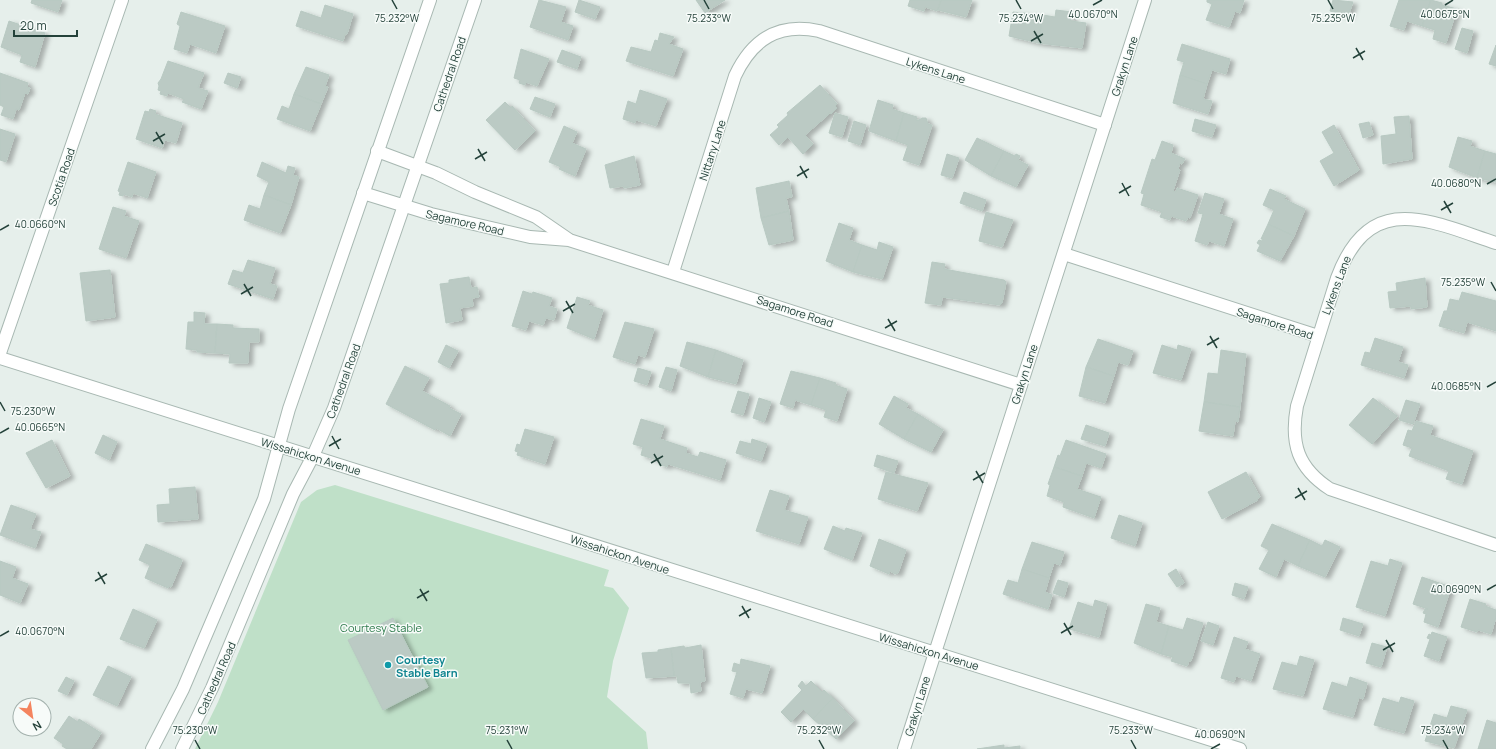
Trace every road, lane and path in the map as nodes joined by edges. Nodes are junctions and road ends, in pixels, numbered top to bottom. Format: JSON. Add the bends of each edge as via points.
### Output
{"nodes":[{"id":1,"x":122,"y":0,"type":"edge"},
{"id":2,"x":430,"y":0,"type":"edge"},
{"id":3,"x":475,"y":0,"type":"edge"},
{"id":4,"x":1145,"y":0,"type":"edge"},
{"id":5,"x":766,"y":38,"type":"joint"},
{"id":6,"x":1105,"y":125,"type":"junction"},
{"id":7,"x":378,"y":151,"type":"junction"},
{"id":8,"x":417,"y":166,"type":"junction"},
{"id":9,"x":363,"y":194,"type":"junction"},
{"id":10,"x":404,"y":206,"type":"junction"},
{"id":11,"x":568,"y":240,"type":"junction"},
{"id":12,"x":1496,"y":243,"type":"edge"},
{"id":13,"x":1064,"y":254,"type":"junction"},
{"id":14,"x":673,"y":272,"type":"junction"},
{"id":15,"x":1318,"y":336,"type":"junction"},
{"id":16,"x":0,"y":353,"type":"edge"},
{"id":17,"x":0,"y":358,"type":"edge"},
{"id":18,"x":1021,"y":385,"type":"junction"},
{"id":19,"x":278,"y":446,"type":"junction"},
{"id":20,"x":313,"y":456,"type":"junction"},
{"id":21,"x":1496,"y":544,"type":"edge"},
{"id":22,"x":934,"y":653,"type":"junction"},
{"id":23,"x":152,"y":749,"type":"edge"},
{"id":24,"x":182,"y":749,"type":"edge"},
{"id":25,"x":904,"y":749,"type":"edge"},
{"id":26,"x":1240,"y":749,"type":"edge"}],
"edges":[{"from":1,"to":16,"type":"street","name":"Scotia Road"},
{"from":2,"to":7,"type":"street"},
{"from":3,"to":8,"type":"street","name":"Cathedral Road"},
{"from":4,"to":6,"type":"street","name":"Grakyn Lane"},
{"from":5,"to":6,"type":"street","name":"Lykens Lane","via":[[792,29],[819,31]]},
{"from":5,"to":14,"type":"street","name":"Nittany Lane","via":[[748,54],[735,76]]},
{"from":6,"to":13,"type":"street","name":"Grakyn Lane"},
{"from":7,"to":8,"type":"street","name":"Sagamore Road"},
{"from":7,"to":9,"type":"street"},
{"from":8,"to":10,"type":"street","name":"Cathedral Road"},
{"from":8,"to":11,"type":"street","name":"Sagamore Road","via":[[536,217]]},
{"from":9,"to":10,"type":"street","name":"Sagamore Road"},
{"from":9,"to":19,"type":"street"},
{"from":10,"to":11,"type":"street","name":"Sagamore Road","via":[[530,237]]},
{"from":10,"to":20,"type":"street","name":"Cathedral Road","via":[[334,408]]},
{"from":11,"to":14,"type":"street","name":"Sagamore Road"},
{"from":12,"to":15,"type":"street","name":"Lykens Lane","via":[[1416,218],[1392,220],[1379,225],[1357,240],[1349,252],[1337,278]]},
{"from":13,"to":15,"type":"street","name":"Sagamore Road"},
{"from":13,"to":18,"type":"street","name":"Grakyn Lane"},
{"from":14,"to":18,"type":"street","name":"Sagamore Road"},
{"from":15,"to":21,"type":"street","name":"Sagamore Road","via":[[1294,423],[1299,456],[1307,470],[1330,489],[1347,496]]},
{"from":17,"to":19,"type":"street","name":"Wissahickon Avenue"},
{"from":18,"to":22,"type":"street","name":"Grakyn Lane"},
{"from":19,"to":20,"type":"street","name":"Wissahickon Avenue"},
{"from":19,"to":23,"type":"street","via":[[264,499],[184,689]]},
{"from":20,"to":22,"type":"street","name":"Wissahickon Avenue"},
{"from":20,"to":24,"type":"street","name":"Cathedral Road","via":[[293,494],[212,688]]},
{"from":22,"to":25,"type":"street","name":"Grakyn Lane"},
{"from":22,"to":26,"type":"street","name":"Wissahickon Avenue"}]}
